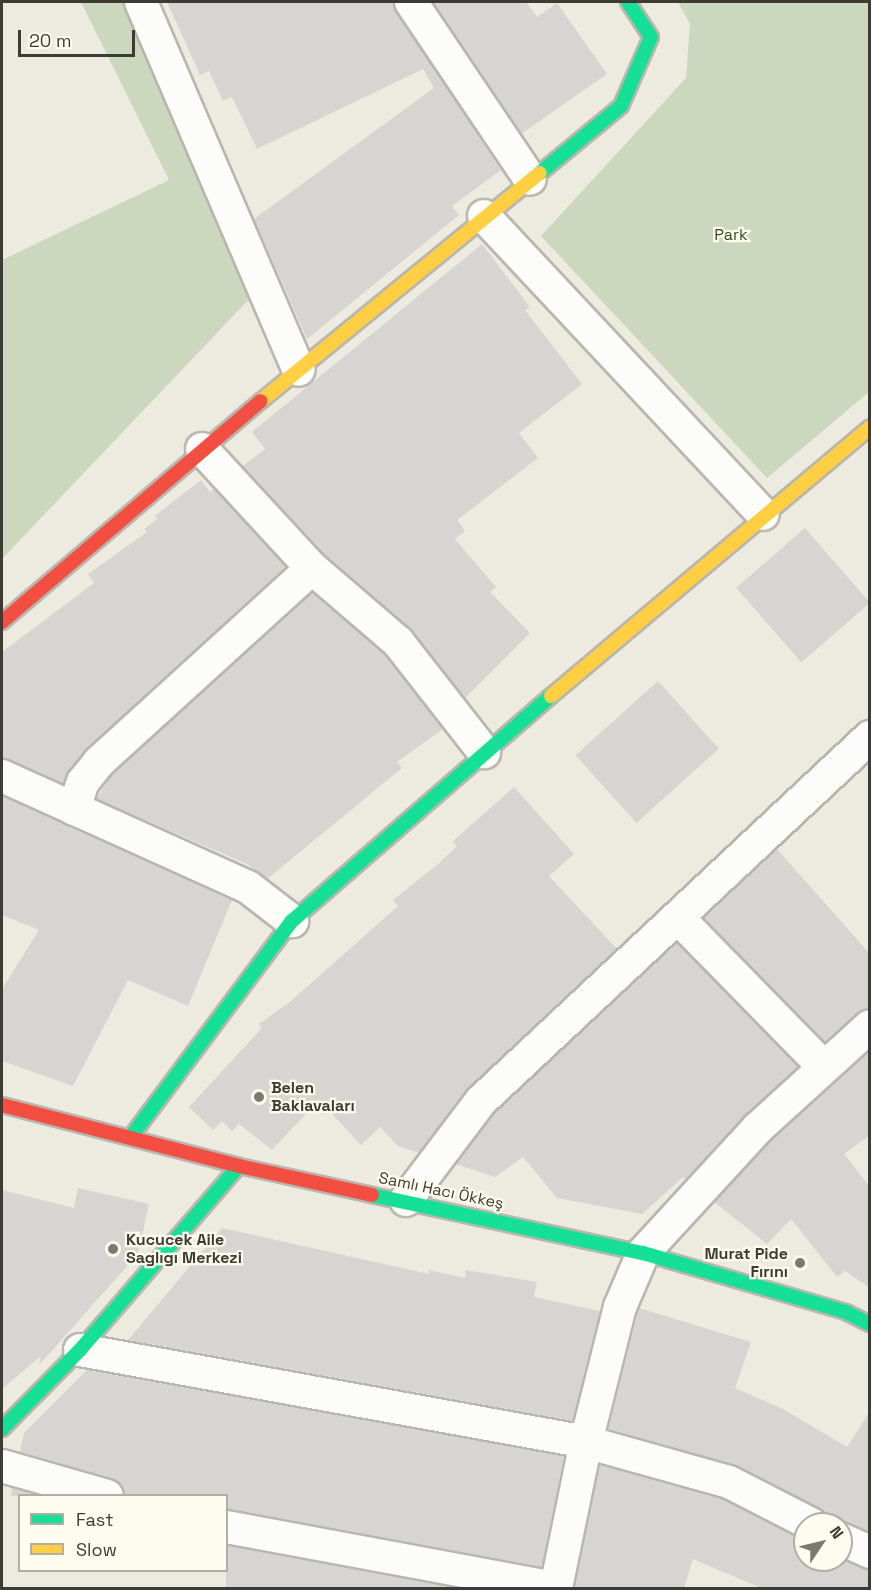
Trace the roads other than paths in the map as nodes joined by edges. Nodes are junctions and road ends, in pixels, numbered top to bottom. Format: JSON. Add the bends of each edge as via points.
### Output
{"nodes":[{"id":1,"x":141,"y":2,"type":"edge"},
{"id":2,"x":411,"y":2,"type":"edge"},
{"id":3,"x":628,"y":2,"type":"edge"},
{"id":4,"x":530,"y":179,"type":"junction"},
{"id":5,"x":484,"y":216,"type":"junction"},
{"id":6,"x":299,"y":370,"type":"junction"},
{"id":7,"x":870,"y":427,"type":"edge"},
{"id":8,"x":202,"y":449,"type":"junction"},
{"id":9,"x":763,"y":514,"type":"junction"},
{"id":10,"x":312,"y":568,"type":"junction"},
{"id":11,"x":2,"y":622,"type":"edge"},
{"id":12,"x":870,"y":737,"type":"edge"},
{"id":13,"x":484,"y":752,"type":"junction"},
{"id":14,"x":2,"y":776,"type":"edge"},
{"id":15,"x":74,"y":808,"type":"junction"},
{"id":16,"x":679,"y":919,"type":"junction"},
{"id":17,"x":292,"y":921,"type":"junction"},
{"id":18,"x":870,"y":1026,"type":"edge"},
{"id":19,"x":824,"y":1067,"type":"junction"},
{"id":20,"x":2,"y":1105,"type":"edge"},
{"id":21,"x":130,"y":1138,"type":"junction"},
{"id":22,"x":239,"y":1166,"type":"junction"},
{"id":23,"x":406,"y":1200,"type":"junction"},
{"id":24,"x":643,"y":1253,"type":"junction"},
{"id":25,"x":870,"y":1324,"type":"edge"},
{"id":26,"x":80,"y":1350,"type":"junction"},
{"id":27,"x":2,"y":1427,"type":"edge"},
{"id":28,"x":586,"y":1442,"type":"junction"},
{"id":29,"x":2,"y":1466,"type":"edge"},
{"id":30,"x":100,"y":1494,"type":"edge"},
{"id":31,"x":793,"y":1515,"type":"edge"},
{"id":32,"x":228,"y":1527,"type":"edge"},
{"id":33,"x":853,"y":1544,"type":"edge"},
{"id":34,"x":870,"y":1552,"type":"edge"},
{"id":35,"x":556,"y":1588,"type":"edge"}],
"edges":[{"from":1,"to":6,"type":"street"},
{"from":2,"to":4,"type":"street"},
{"from":3,"to":4,"type":"street","via":[[651,37],[621,106]]},
{"from":4,"to":5,"type":"street"},
{"from":5,"to":6,"type":"street"},
{"from":5,"to":9,"type":"street"},
{"from":6,"to":8,"type":"street"},
{"from":7,"to":9,"type":"street"},
{"from":8,"to":10,"type":"street"},
{"from":8,"to":11,"type":"street"},
{"from":9,"to":13,"type":"street"},
{"from":10,"to":13,"type":"street","via":[[398,642]]},
{"from":10,"to":15,"type":"street","via":[[99,762],[83,782]]},
{"from":12,"to":16,"type":"street"},
{"from":13,"to":17,"type":"street"},
{"from":14,"to":15,"type":"street"},
{"from":15,"to":17,"type":"street","via":[[249,887]]},
{"from":16,"to":19,"type":"street"},
{"from":16,"to":23,"type":"street","via":[[481,1101]]},
{"from":17,"to":21,"type":"street"},
{"from":18,"to":19,"type":"street"},
{"from":19,"to":24,"type":"street","via":[[758,1128]]},
{"from":20,"to":21,"type":"street","name":"Samlı Hacı Ökkeş"},
{"from":21,"to":22,"type":"street","name":"Samlı Hacı Ökkeş"},
{"from":22,"to":23,"type":"street","name":"Samlı Hacı Ökkeş"},
{"from":22,"to":26,"type":"street"},
{"from":23,"to":24,"type":"street","name":"Samlı Hacı Ökkeş"},
{"from":24,"to":25,"type":"street","name":"Samlı Hacı Ökkeş","via":[[846,1312]]},
{"from":24,"to":28,"type":"street","via":[[620,1306]]},
{"from":26,"to":27,"type":"street"},
{"from":26,"to":28,"type":"street"},
{"from":28,"to":31,"type":"street","via":[[729,1482]]},
{"from":28,"to":35,"type":"street"},
{"from":29,"to":30,"type":"street"},
{"from":32,"to":35,"type":"street"},
{"from":33,"to":34,"type":"street"}]}
